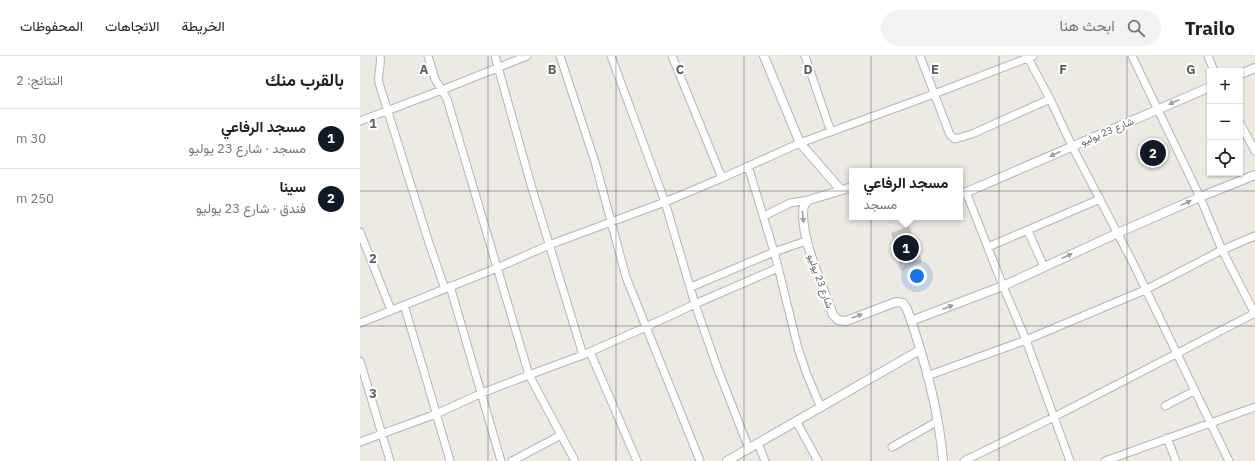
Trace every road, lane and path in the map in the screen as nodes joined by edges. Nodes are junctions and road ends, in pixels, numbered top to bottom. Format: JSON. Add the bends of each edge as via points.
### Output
{"nodes":[{"id":1,"x":380,"y":56,"type":"edge"},
{"id":2,"x":428,"y":56,"type":"edge"},
{"id":3,"x":495,"y":56,"type":"edge"},
{"id":4,"x":527,"y":56,"type":"edge"},
{"id":5,"x":560,"y":56,"type":"edge"},
{"id":6,"x":611,"y":56,"type":"edge"},
{"id":7,"x":672,"y":56,"type":"edge"},
{"id":8,"x":764,"y":56,"type":"edge"},
{"id":9,"x":805,"y":56,"type":"edge"},
{"id":10,"x":920,"y":56,"type":"edge"},
{"id":11,"x":1132,"y":56,"type":"edge"},
{"id":12,"x":1208,"y":56,"type":"edge"},
{"id":13,"x":1029,"y":57,"type":"edge"},
{"id":14,"x":499,"y":67,"type":"junction"},
{"id":15,"x":1213,"y":68,"type":"edge"},
{"id":16,"x":1255,"y":68,"type":"edge"},
{"id":17,"x":1243,"y":73,"type":"edge"},
{"id":18,"x":1207,"y":88,"type":"edge"},
{"id":19,"x":442,"y":90,"type":"junction"},
{"id":20,"x":934,"y":94,"type":"junction"},
{"id":21,"x":1050,"y":99,"type":"junction"},
{"id":22,"x":1159,"y":109,"type":"junction"},
{"id":23,"x":387,"y":111,"type":"junction"},
{"id":24,"x":360,"y":121,"type":"edge"},
{"id":25,"x":1243,"y":128,"type":"edge"},
{"id":26,"x":831,"y":132,"type":"junction"},
{"id":27,"x":800,"y":143,"type":"junction"},
{"id":28,"x":1072,"y":146,"type":"junction"},
{"id":29,"x":1255,"y":151,"type":"edge"},
{"id":30,"x":748,"y":166,"type":"junction"},
{"id":31,"x":1255,"y":175,"type":"edge"},
{"id":32,"x":722,"y":178,"type":"junction"},
{"id":33,"x":849,"y":188,"type":"edge"},
{"id":34,"x":841,"y":190,"type":"junction"},
{"id":35,"x":963,"y":193,"type":"edge"},
{"id":36,"x":1200,"y":197,"type":"junction"},
{"id":37,"x":1100,"y":199,"type":"junction"},
{"id":38,"x":810,"y":200,"type":"junction"},
{"id":39,"x":665,"y":202,"type":"junction"},
{"id":40,"x":764,"y":216,"type":"junction"},
{"id":41,"x":610,"y":222,"type":"junction"},
{"id":42,"x":1028,"y":231,"type":"junction"},
{"id":43,"x":360,"y":232,"type":"edge"},
{"id":44,"x":1118,"y":233,"type":"junction"},
{"id":45,"x":1255,"y":236,"type":"edge"},
{"id":46,"x":806,"y":241,"type":"junction"},
{"id":47,"x":549,"y":245,"type":"junction"},
{"id":48,"x":988,"y":247,"type":"junction"},
{"id":49,"x":1222,"y":250,"type":"junction"},
{"id":50,"x":774,"y":252,"type":"junction"},
{"id":51,"x":1044,"y":267,"type":"junction"},
{"id":52,"x":498,"y":268,"type":"junction"},
{"id":53,"x":778,"y":268,"type":"junction"},
{"id":54,"x":1003,"y":286,"type":"junction"},
{"id":55,"x":691,"y":287,"type":"junction"},
{"id":56,"x":447,"y":288,"type":"junction"},
{"id":57,"x":1145,"y":290,"type":"junction"},
{"id":58,"x":695,"y":304,"type":"junction"},
{"id":59,"x":404,"y":305,"type":"junction"},
{"id":60,"x":391,"y":310,"type":"junction"},
{"id":61,"x":1255,"y":314,"type":"edge"},
{"id":62,"x":911,"y":321,"type":"junction"},
{"id":63,"x":360,"y":323,"type":"edge"},
{"id":64,"x":646,"y":327,"type":"junction"},
{"id":65,"x":1026,"y":340,"type":"junction"},
{"id":66,"x":920,"y":350,"type":"junction"},
{"id":67,"x":590,"y":352,"type":"junction"},
{"id":68,"x":1176,"y":353,"type":"junction"},
{"id":69,"x":583,"y":355,"type":"junction"},
{"id":70,"x":360,"y":361,"type":"edge"},
{"id":71,"x":529,"y":375,"type":"junction"},
{"id":72,"x":927,"y":376,"type":"junction"},
{"id":73,"x":1194,"y":391,"type":"junction"},
{"id":74,"x":482,"y":393,"type":"junction"},
{"id":75,"x":1165,"y":406,"type":"dead end"},
{"id":76,"x":1255,"y":407,"type":"edge"},
{"id":77,"x":821,"y":408,"type":"junction"},
{"id":78,"x":436,"y":414,"type":"junction"},
{"id":79,"x":1054,"y":417,"type":"junction"},
{"id":80,"x":938,"y":420,"type":"junction"},
{"id":81,"x":796,"y":422,"type":"junction"},
{"id":82,"x":1210,"y":424,"type":"junction"},
{"id":83,"x":383,"y":433,"type":"junction"},
{"id":84,"x":561,"y":435,"type":"junction"},
{"id":85,"x":1167,"y":438,"type":"junction"},
{"id":86,"x":360,"y":442,"type":"edge"},
{"id":87,"x":758,"y":444,"type":"junction"},
{"id":88,"x":892,"y":447,"type":"dead end"},
{"id":89,"x":749,"y":449,"type":"junction"},
{"id":90,"x":390,"y":461,"type":"edge"},
{"id":91,"x":450,"y":461,"type":"edge"},
{"id":92,"x":501,"y":461,"type":"edge"},
{"id":93,"x":514,"y":461,"type":"edge"},
{"id":94,"x":575,"y":461,"type":"edge"},
{"id":95,"x":637,"y":461,"type":"edge"},
{"id":96,"x":700,"y":461,"type":"edge"},
{"id":97,"x":727,"y":461,"type":"edge"},
{"id":98,"x":765,"y":461,"type":"edge"},
{"id":99,"x":818,"y":461,"type":"edge"},
{"id":100,"x":943,"y":461,"type":"edge"},
{"id":101,"x":964,"y":461,"type":"edge"},
{"id":102,"x":1070,"y":461,"type":"edge"},
{"id":103,"x":1105,"y":461,"type":"edge"},
{"id":104,"x":1176,"y":461,"type":"edge"},
{"id":105,"x":1229,"y":461,"type":"edge"}],
"edges":[{"from":1,"to":23,"type":"street","via":[[378,79]]},
{"from":2,"to":19,"type":"street","via":[[435,79]]},
{"from":3,"to":14,"type":"street"},
{"from":4,"to":14,"type":"street"},
{"from":5,"to":41,"type":"street","via":[[595,162]]},
{"from":6,"to":39,"type":"street"},
{"from":7,"to":32,"type":"street"},
{"from":8,"to":27,"type":"street"},
{"from":9,"to":26,"type":"street"},
{"from":10,"to":20,"type":"street"},
{"from":11,"to":22,"type":"street"},
{"from":12,"to":15,"type":"street"},
{"from":13,"to":20,"type":"street"},
{"from":13,"to":21,"type":"street"},
{"from":14,"to":19,"type":"street"},
{"from":14,"to":47,"type":"street"},
{"from":16,"to":17,"type":"street"},
{"from":18,"to":22,"type":"street","name":"شارع 23 يوليو","one_way":true},
{"from":19,"to":23,"type":"street"},
{"from":19,"to":52,"type":"street","via":[[447,99]]},
{"from":20,"to":21,"type":"street","via":[[950,136],[955,139]]},
{"from":20,"to":26,"type":"street"},
{"from":21,"to":28,"type":"street"},
{"from":22,"to":28,"type":"street","name":"شارع 23 يوليو"},
{"from":22,"to":36,"type":"street"},
{"from":23,"to":24,"type":"street"},
{"from":23,"to":56,"type":"street"},
{"from":25,"to":29,"type":"street"},
{"from":26,"to":27,"type":"street"},
{"from":27,"to":30,"type":"street"},
{"from":27,"to":34,"type":"street"},
{"from":28,"to":35,"type":"street","name":"شارع 23 يوليو","one_way":true},
{"from":28,"to":37,"type":"street"},
{"from":30,"to":32,"type":"street"},
{"from":30,"to":40,"type":"street"},
{"from":31,"to":36,"type":"street"},
{"from":32,"to":39,"type":"street"},
{"from":33,"to":34,"type":"street"},
{"from":34,"to":38,"type":"street"},
{"from":35,"to":48,"type":"street"},
{"from":44,"to":36,"type":"street","one_way":true},
{"from":36,"to":49,"type":"street"},
{"from":37,"to":42,"type":"street"},
{"from":37,"to":44,"type":"street"},
{"from":38,"to":40,"type":"street","via":[[790,204]]},
{"from":38,"to":46,"type":"street","name":"شارع 23 يوليو","one_way":true,"via":[[802,211]]},
{"from":39,"to":41,"type":"street"},
{"from":39,"to":55,"type":"street"},
{"from":40,"to":50,"type":"street"},
{"from":41,"to":47,"type":"street"},
{"from":41,"to":64,"type":"street","via":[[626,276]]},
{"from":42,"to":48,"type":"street"},
{"from":42,"to":51,"type":"street"},
{"from":43,"to":60,"type":"street"},
{"from":51,"to":44,"type":"street","one_way":true},
{"from":44,"to":57,"type":"street"},
{"from":45,"to":49,"type":"street"},
{"from":46,"to":50,"type":"street"},
{"from":46,"to":62,"type":"street","name":"شارع 23 يوليو","one_way":true,"via":[[833,315],[838,320],[846,320],[896,302],[903,303]]},
{"from":47,"to":52,"type":"street"},
{"from":47,"to":69,"type":"street"},
{"from":48,"to":54,"type":"street"},
{"from":49,"to":57,"type":"street"},
{"from":49,"to":61,"type":"street"},
{"from":50,"to":53,"type":"street"},
{"from":50,"to":55,"type":"street"},
{"from":51,"to":54,"type":"street"},
{"from":52,"to":56,"type":"street"},
{"from":52,"to":71,"type":"street"},
{"from":53,"to":58,"type":"street"},
{"from":53,"to":77,"type":"street","via":[[798,348]]},
{"from":62,"to":54,"type":"street","one_way":true},
{"from":54,"to":65,"type":"street"},
{"from":55,"to":58,"type":"street"},
{"from":56,"to":59,"type":"street"},
{"from":56,"to":74,"type":"street"},
{"from":57,"to":65,"type":"street"},
{"from":57,"to":68,"type":"street"},
{"from":58,"to":64,"type":"street"},
{"from":58,"to":89,"type":"street"},
{"from":59,"to":60,"type":"street"},
{"from":59,"to":78,"type":"street"},
{"from":60,"to":63,"type":"street"},
{"from":61,"to":68,"type":"street"},
{"from":62,"to":66,"type":"street","name":"شارع 23 يوليو"},
{"from":64,"to":67,"type":"street"},
{"from":64,"to":96,"type":"street"},
{"from":65,"to":72,"type":"street"},
{"from":65,"to":79,"type":"street"},
{"from":66,"to":72,"type":"street","name":"شارع 23 يوليو"},
{"from":66,"to":77,"type":"street"},
{"from":67,"to":69,"type":"street"},
{"from":67,"to":95,"type":"street"},
{"from":68,"to":73,"type":"street"},
{"from":68,"to":79,"type":"street"},
{"from":69,"to":71,"type":"street"},
{"from":70,"to":83,"type":"street"},
{"from":71,"to":74,"type":"street"},
{"from":71,"to":84,"type":"street"},
{"from":72,"to":80,"type":"street","name":"شارع 23 يوليو"},
{"from":73,"to":75,"type":"street"},
{"from":73,"to":82,"type":"street"},
{"from":74,"to":78,"type":"street"},
{"from":74,"to":92,"type":"street"},
{"from":76,"to":82,"type":"street"},
{"from":77,"to":81,"type":"street"},
{"from":78,"to":83,"type":"street"},
{"from":78,"to":91,"type":"street"},
{"from":79,"to":101,"type":"street"},
{"from":79,"to":102,"type":"street"},
{"from":80,"to":88,"type":"street"},
{"from":80,"to":100,"type":"street","name":"شارع 23 يوليو"},
{"from":81,"to":87,"type":"street"},
{"from":81,"to":99,"type":"street"},
{"from":82,"to":85,"type":"street"},
{"from":82,"to":105,"type":"street"},
{"from":83,"to":86,"type":"street"},
{"from":83,"to":90,"type":"street"},
{"from":84,"to":93,"type":"street"},
{"from":84,"to":94,"type":"street"},
{"from":85,"to":103,"type":"street"},
{"from":85,"to":104,"type":"street"},
{"from":87,"to":89,"type":"street"},
{"from":87,"to":98,"type":"street"},
{"from":89,"to":97,"type":"street"}]}
